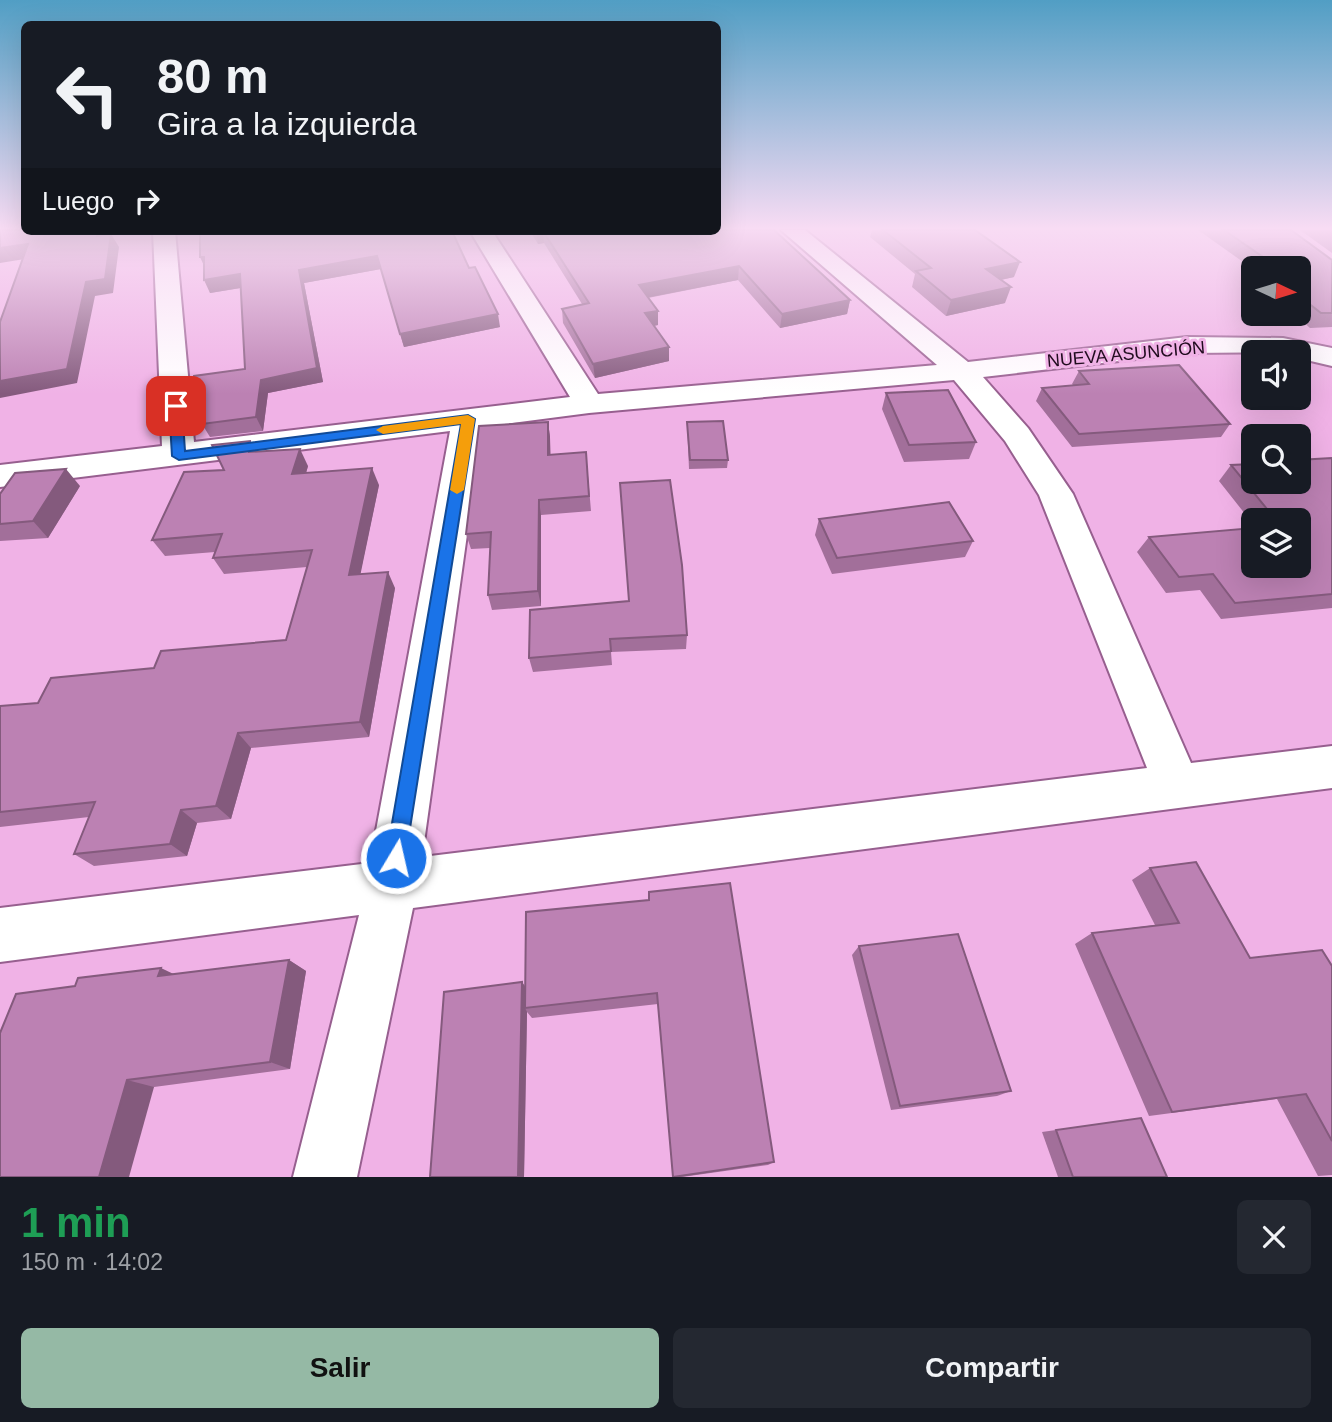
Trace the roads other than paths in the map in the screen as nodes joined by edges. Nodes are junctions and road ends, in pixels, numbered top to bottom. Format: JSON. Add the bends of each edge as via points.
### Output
{"nodes":[{"id":1,"x":168,"y":285,"type":"edge"},
{"id":2,"x":515,"y":285,"type":"edge"},
{"id":3,"x":858,"y":285,"type":"edge"},
{"id":4,"x":1332,"y":357,"type":"edge"},
{"id":5,"x":962,"y":371,"type":"junction"},
{"id":6,"x":589,"y":404,"type":"junction"},
{"id":7,"x":468,"y":419,"type":"junction"},
{"id":8,"x":179,"y":456,"type":"junction"},
{"id":9,"x":0,"y":476,"type":"edge"},
{"id":10,"x":1332,"y":767,"type":"edge"},
{"id":11,"x":1178,"y":787,"type":"junction"},
{"id":12,"x":392,"y":886,"type":"junction"},
{"id":13,"x":0,"y":935,"type":"edge"},
{"id":14,"x":324,"y":1177,"type":"edge"}],
"edges":[{"from":1,"to":8,"type":"street"},
{"from":2,"to":6,"type":"street"},
{"from":3,"to":5,"type":"street"},
{"from":4,"to":5,"type":"street","name":"NUEVA ASUNCIÓN","via":[[1283,346],[1187,345]]},
{"from":5,"to":6,"type":"street","name":"NUEVA ASUNCIÓN"},
{"from":5,"to":11,"type":"street","via":[[1017,435],[1056,495]]},
{"from":6,"to":7,"type":"street","name":"NUEVA ASUNCIÓN"},
{"from":7,"to":8,"type":"street","name":"NUEVA ASUNCIÓN"},
{"from":7,"to":12,"type":"street"},
{"from":8,"to":9,"type":"street","name":"NUEVA ASUNCIÓN"},
{"from":10,"to":11,"type":"street"},
{"from":11,"to":12,"type":"street"},
{"from":12,"to":13,"type":"street"},
{"from":12,"to":14,"type":"street"}]}
